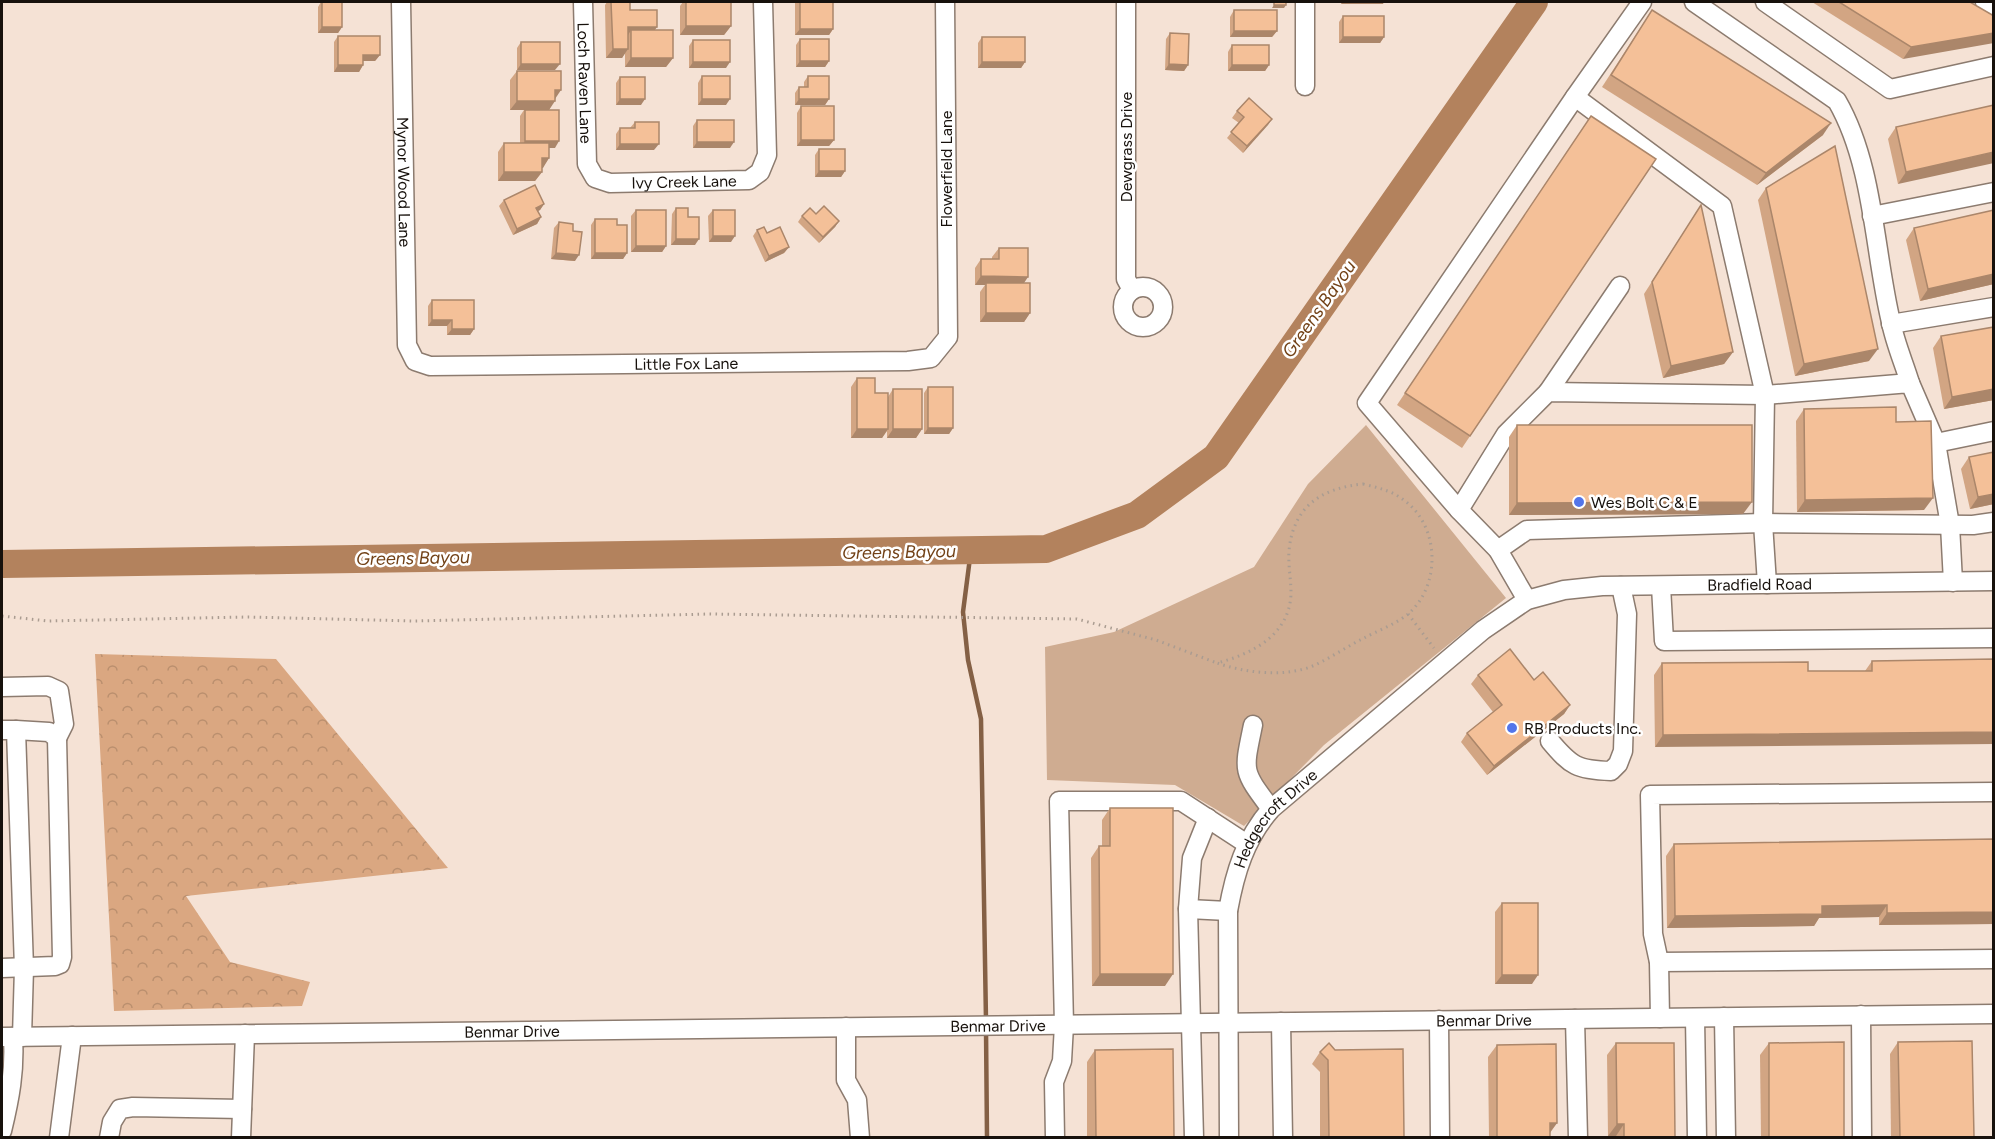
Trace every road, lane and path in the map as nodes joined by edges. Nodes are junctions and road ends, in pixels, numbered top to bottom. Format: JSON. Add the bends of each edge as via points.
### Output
{"nodes":[{"id":1,"x":401,"y":2,"type":"edge"},
{"id":2,"x":583,"y":2,"type":"edge"},
{"id":3,"x":763,"y":2,"type":"edge"},
{"id":4,"x":945,"y":2,"type":"edge"},
{"id":5,"x":1126,"y":2,"type":"edge"},
{"id":6,"x":1305,"y":2,"type":"edge"},
{"id":7,"x":1642,"y":2,"type":"edge"},
{"id":8,"x":1694,"y":2,"type":"edge"},
{"id":9,"x":1765,"y":2,"type":"edge"},
{"id":10,"x":1985,"y":2,"type":"edge"},
{"id":11,"x":1994,"y":7,"type":"edge"},
{"id":12,"x":1994,"y":66,"type":"edge"},
{"id":13,"x":1305,"y":86,"type":"dead end"},
{"id":14,"x":1575,"y":97,"type":"junction"},
{"id":15,"x":587,"y":164,"type":"joint"},
{"id":16,"x":1994,"y":192,"type":"edge"},
{"id":17,"x":1872,"y":216,"type":"junction"},
{"id":18,"x":1620,"y":286,"type":"dead end"},
{"id":19,"x":1132,"y":290,"type":"dead end"},
{"id":20,"x":1994,"y":307,"type":"edge"},
{"id":21,"x":1891,"y":324,"type":"junction"},
{"id":22,"x":948,"y":337,"type":"joint"},
{"id":23,"x":415,"y":361,"type":"joint"},
{"id":24,"x":1910,"y":383,"type":"junction"},
{"id":25,"x":1548,"y":392,"type":"junction"},
{"id":26,"x":1766,"y":395,"type":"junction"},
{"id":27,"x":1994,"y":430,"type":"edge"},
{"id":28,"x":1936,"y":443,"type":"junction"},
{"id":29,"x":1459,"y":510,"type":"junction"},
{"id":30,"x":1994,"y":522,"type":"edge"},
{"id":31,"x":1763,"y":523,"type":"junction"},
{"id":32,"x":1950,"y":525,"type":"junction"},
{"id":33,"x":1498,"y":550,"type":"junction"},
{"id":34,"x":1994,"y":581,"type":"edge"},
{"id":35,"x":1953,"y":582,"type":"junction"},
{"id":36,"x":1767,"y":584,"type":"junction"},
{"id":37,"x":1621,"y":586,"type":"junction"},
{"id":38,"x":1661,"y":586,"type":"junction"},
{"id":39,"x":1527,"y":600,"type":"junction"},
{"id":40,"x":1408,"y":614,"type":"junction"},
{"id":41,"x":2,"y":616,"type":"edge"},
{"id":42,"x":1994,"y":638,"type":"edge"},
{"id":43,"x":1434,"y":648,"type":"dead end"},
{"id":44,"x":1217,"y":663,"type":"junction"},
{"id":45,"x":2,"y":687,"type":"edge"},
{"id":46,"x":1253,"y":725,"type":"dead end"},
{"id":47,"x":9,"y":730,"type":"edge"},
{"id":48,"x":57,"y":738,"type":"junction"},
{"id":49,"x":1550,"y":741,"type":"dead end"},
{"id":50,"x":1994,"y":792,"type":"edge"},
{"id":51,"x":1271,"y":809,"type":"junction"},
{"id":52,"x":1208,"y":819,"type":"junction"},
{"id":53,"x":1247,"y":844,"type":"junction"},
{"id":54,"x":1188,"y":909,"type":"junction"},
{"id":55,"x":1228,"y":911,"type":"junction"},
{"id":56,"x":1994,"y":959,"type":"edge"},
{"id":57,"x":1659,"y":962,"type":"junction"},
{"id":58,"x":24,"y":968,"type":"junction"},
{"id":59,"x":2,"y":969,"type":"edge"},
{"id":60,"x":1994,"y":1014,"type":"edge"},
{"id":61,"x":1860,"y":1016,"type":"junction"},
{"id":62,"x":1724,"y":1017,"type":"junction"},
{"id":63,"x":1660,"y":1018,"type":"junction"},
{"id":64,"x":1695,"y":1018,"type":"junction"},
{"id":65,"x":1575,"y":1019,"type":"junction"},
{"id":66,"x":1439,"y":1020,"type":"junction"},
{"id":67,"x":1281,"y":1022,"type":"junction"},
{"id":68,"x":1193,"y":1023,"type":"junction"},
{"id":69,"x":1227,"y":1023,"type":"junction"},
{"id":70,"x":1064,"y":1025,"type":"junction"},
{"id":71,"x":846,"y":1027,"type":"junction"},
{"id":72,"x":245,"y":1034,"type":"junction"},
{"id":73,"x":72,"y":1036,"type":"junction"},
{"id":74,"x":12,"y":1037,"type":"edge"},
{"id":75,"x":242,"y":1109,"type":"junction"},
{"id":76,"x":2,"y":1131,"type":"edge"},
{"id":77,"x":59,"y":1137,"type":"edge"},
{"id":78,"x":109,"y":1137,"type":"edge"},
{"id":79,"x":241,"y":1137,"type":"edge"},
{"id":80,"x":860,"y":1137,"type":"edge"},
{"id":81,"x":1055,"y":1137,"type":"edge"},
{"id":82,"x":1194,"y":1137,"type":"edge"},
{"id":83,"x":1229,"y":1137,"type":"edge"},
{"id":84,"x":1284,"y":1137,"type":"edge"},
{"id":85,"x":1440,"y":1137,"type":"edge"},
{"id":86,"x":1578,"y":1137,"type":"edge"},
{"id":87,"x":1698,"y":1137,"type":"edge"},
{"id":88,"x":1726,"y":1137,"type":"edge"},
{"id":89,"x":1862,"y":1137,"type":"edge"}],
"edges":[{"from":1,"to":23,"type":"street","name":"Mynor Wood Lane","via":[[407,345]]},
{"from":2,"to":15,"type":"street","name":"Loch Raven Lane"},
{"from":3,"to":15,"type":"street","name":"Ivy Creek Lane","via":[[767,155],[760,172],[749,180],[610,183],[595,178]]},
{"from":4,"to":22,"type":"street","name":"Flowerfield Lane"},
{"from":5,"to":19,"type":"street","name":"Dewgrass Drive","via":[[1126,279]]},
{"from":6,"to":13,"type":"street"},
{"from":7,"to":14,"type":"street"},
{"from":8,"to":17,"type":"street","via":[[1837,101],[1851,126]]},
{"from":9,"to":12,"type":"street","via":[[1890,89]]},
{"from":10,"to":11,"type":"street"},
{"from":14,"to":26,"type":"street","via":[[1722,206]]},
{"from":14,"to":29,"type":"street","via":[[1367,403]]},
{"from":16,"to":17,"type":"street"},
{"from":17,"to":21,"type":"street"},
{"from":18,"to":25,"type":"street"},
{"from":20,"to":21,"type":"street"},
{"from":21,"to":24,"type":"street"},
{"from":22,"to":23,"type":"street","name":"Little Fox Lane","via":[[931,358],[908,361],[430,366]]},
{"from":24,"to":26,"type":"street"},
{"from":24,"to":28,"type":"street"},
{"from":25,"to":26,"type":"street"},
{"from":25,"to":29,"type":"street","via":[[1506,434]]},
{"from":26,"to":31,"type":"street"},
{"from":27,"to":28,"type":"street"},
{"from":28,"to":32,"type":"street"},
{"from":29,"to":33,"type":"street"},
{"from":30,"to":32,"type":"street"},
{"from":31,"to":32,"type":"street"},
{"from":31,"to":33,"type":"street","via":[[1527,530]]},
{"from":31,"to":36,"type":"street"},
{"from":32,"to":35,"type":"street"},
{"from":33,"to":39,"type":"street"},
{"from":34,"to":35,"type":"street","name":"Bradfield Road"},
{"from":35,"to":36,"type":"street","name":"Bradfield Road"},
{"from":36,"to":38,"type":"street","name":"Bradfield Road"},
{"from":37,"to":38,"type":"street","name":"Bradfield Road"},
{"from":37,"to":39,"type":"street","name":"Bradfield Road","via":[[1564,590]]},
{"from":37,"to":49,"type":"street","via":[[1627,614],[1623,751],[1618,764],[1611,771],[1570,765]]},
{"from":38,"to":42,"type":"street","via":[[1664,641]]},
{"from":39,"to":51,"type":"street","name":"Hedgecroft Drive","via":[[1483,630]]},
{"from":40,"to":43,"type":"path"},
{"from":40,"to":44,"type":"path","via":[[1314,666],[1261,672]]},
{"from":40,"to":44,"type":"path","via":[[1427,586],[1433,567],[1431,542],[1422,518],[1406,501],[1386,489],[1363,484],[1340,487],[1318,496],[1304,510],[1294,530],[1289,552],[1291,596],[1274,634],[1258,649]]},
{"from":41,"to":44,"type":"path","via":[[48,621],[248,617],[414,621],[709,614],[1077,619],[1156,640]]},
{"from":45,"to":48,"type":"street","via":[[48,686],[59,691],[64,724]]},
{"from":46,"to":51,"type":"street","via":[[1245,760],[1247,777]]},
{"from":47,"to":48,"type":"street","via":[[49,732]]},
{"from":47,"to":58,"type":"street"},
{"from":48,"to":58,"type":"street","via":[[62,957],[55,966]]},
{"from":50,"to":57,"type":"street","via":[[1650,795],[1653,934]]},
{"from":51,"to":53,"type":"street","name":"Hedgecroft Drive"},
{"from":52,"to":53,"type":"street"},
{"from":52,"to":54,"type":"street","via":[[1192,858]]},
{"from":52,"to":70,"type":"street","via":[[1181,801],[1059,801]]},
{"from":53,"to":55,"type":"street","name":"Hedgecroft Drive"},
{"from":54,"to":55,"type":"street"},
{"from":54,"to":68,"type":"street"},
{"from":55,"to":69,"type":"street","name":"Hedgecroft Drive"},
{"from":56,"to":57,"type":"street"},
{"from":57,"to":63,"type":"street"},
{"from":58,"to":59,"type":"street"},
{"from":58,"to":74,"type":"street"},
{"from":60,"to":61,"type":"street","name":"Benmar Drive"},
{"from":61,"to":62,"type":"street","name":"Benmar Drive"},
{"from":61,"to":89,"type":"street"},
{"from":62,"to":64,"type":"street","name":"Benmar Drive"},
{"from":62,"to":88,"type":"street"},
{"from":63,"to":64,"type":"street","name":"Benmar Drive"},
{"from":63,"to":65,"type":"street","name":"Benmar Drive"},
{"from":64,"to":87,"type":"street"},
{"from":65,"to":66,"type":"street","name":"Benmar Drive"},
{"from":65,"to":86,"type":"street"},
{"from":66,"to":67,"type":"street","name":"Benmar Drive"},
{"from":66,"to":85,"type":"street"},
{"from":67,"to":69,"type":"street","name":"Benmar Drive"},
{"from":67,"to":84,"type":"street"},
{"from":68,"to":69,"type":"street","name":"Benmar Drive"},
{"from":68,"to":70,"type":"street","name":"Benmar Drive"},
{"from":68,"to":82,"type":"street"},
{"from":69,"to":83,"type":"street","name":"Hedgecroft Drive"},
{"from":70,"to":71,"type":"street","name":"Benmar Drive"},
{"from":70,"to":81,"type":"street","via":[[1062,1061],[1054,1082]]},
{"from":71,"to":72,"type":"street","name":"Benmar Drive"},
{"from":71,"to":80,"type":"street","via":[[846,1080],[857,1100]]},
{"from":72,"to":73,"type":"street","name":"Benmar Drive"},
{"from":72,"to":75,"type":"street"},
{"from":73,"to":74,"type":"street","name":"Benmar Drive"},
{"from":73,"to":77,"type":"street"},
{"from":74,"to":76,"type":"street","via":[[15,1066]]},
{"from":75,"to":78,"type":"street","via":[[120,1109]]},
{"from":75,"to":79,"type":"street"}]}
